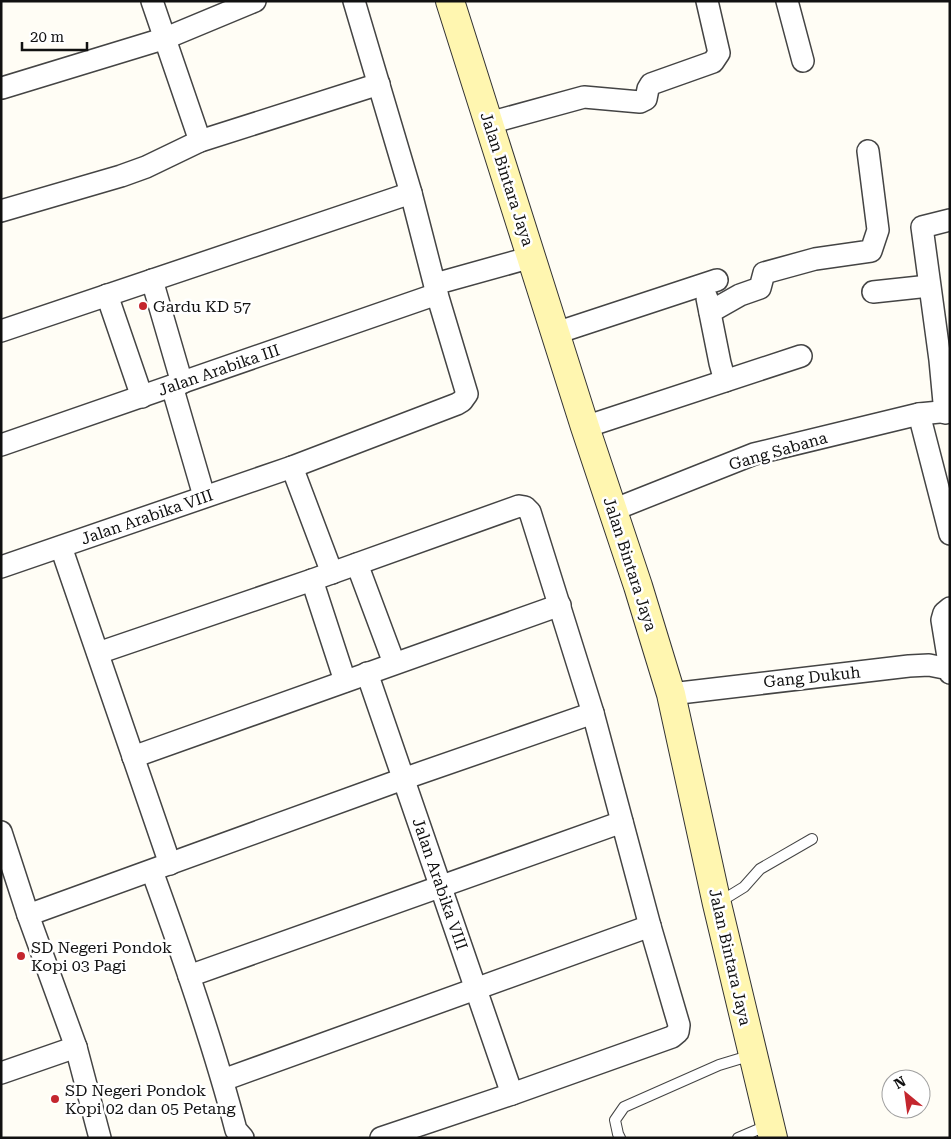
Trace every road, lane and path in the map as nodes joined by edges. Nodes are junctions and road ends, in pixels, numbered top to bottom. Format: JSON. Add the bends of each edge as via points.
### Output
{"nodes":[{"id":1,"x":152,"y":1,"type":"edge"},
{"id":2,"x":255,"y":1,"type":"edge"},
{"id":3,"x":354,"y":1,"type":"edge"},
{"id":4,"x":450,"y":1,"type":"edge"},
{"id":5,"x":707,"y":1,"type":"edge"},
{"id":6,"x":787,"y":1,"type":"edge"},
{"id":7,"x":166,"y":38,"type":"junction"},
{"id":8,"x":802,"y":61,"type":"dead end"},
{"id":9,"x":379,"y":84,"type":"junction"},
{"id":10,"x":2,"y":88,"type":"edge"},
{"id":11,"x":489,"y":123,"type":"junction"},
{"id":12,"x":200,"y":141,"type":"junction"},
{"id":13,"x":868,"y":151,"type":"dead end"},
{"id":14,"x":411,"y":193,"type":"junction"},
{"id":15,"x":1,"y":211,"type":"edge"},
{"id":16,"x":950,"y":220,"type":"edge"},
{"id":17,"x":532,"y":257,"type":"junction"},
{"id":18,"x":152,"y":280,"type":"junction"},
{"id":19,"x":929,"y":286,"type":"junction"},
{"id":20,"x":436,"y":289,"type":"junction"},
{"id":21,"x":873,"y":292,"type":"dead end"},
{"id":22,"x":107,"y":295,"type":"junction"},
{"id":23,"x":710,"y":312,"type":"junction"},
{"id":24,"x":1,"y":331,"type":"edge"},
{"id":25,"x":556,"y":333,"type":"junction"},
{"id":26,"x":801,"y":356,"type":"dead end"},
{"id":27,"x":945,"y":359,"type":"edge"},
{"id":28,"x":726,"y":381,"type":"junction"},
{"id":29,"x":177,"y":384,"type":"junction"},
{"id":30,"x":142,"y":397,"type":"junction"},
{"id":31,"x":947,"y":412,"type":"edge"},
{"id":32,"x":919,"y":414,"type":"junction"},
{"id":33,"x":585,"y":427,"type":"junction"},
{"id":34,"x":1,"y":445,"type":"edge"},
{"id":35,"x":292,"y":467,"type":"junction"},
{"id":36,"x":204,"y":496,"type":"junction"},
{"id":37,"x":612,"y":510,"type":"junction"},
{"id":38,"x":950,"y":534,"type":"edge"},
{"id":39,"x":61,"y":547,"type":"junction"},
{"id":40,"x":357,"y":564,"type":"junction"},
{"id":41,"x":1,"y":567,"type":"edge"},
{"id":42,"x":332,"y":573,"type":"junction"},
{"id":43,"x":312,"y":580,"type":"junction"},
{"id":44,"x":560,"y":605,"type":"junction"},
{"id":45,"x":950,"y":608,"type":"edge"},
{"id":46,"x":98,"y":653,"type":"junction"},
{"id":47,"x":394,"y":663,"type":"junction"},
{"id":48,"x":950,"y":670,"type":"edge"},
{"id":49,"x":368,"y":673,"type":"junction"},
{"id":50,"x":345,"y":681,"type":"junction"},
{"id":51,"x":671,"y":694,"type":"junction"},
{"id":52,"x":593,"y":714,"type":"junction"},
{"id":53,"x":133,"y":757,"type":"junction"},
{"id":54,"x":403,"y":779,"type":"junction"},
{"id":55,"x":622,"y":822,"type":"junction"},
{"id":56,"x":1,"y":832,"type":"edge"},
{"id":57,"x":812,"y":839,"type":"dead end"},
{"id":58,"x":161,"y":868,"type":"junction"},
{"id":59,"x":440,"y":886,"type":"junction"},
{"id":60,"x":717,"y":904,"type":"junction"},
{"id":61,"x":28,"y":915,"type":"junction"},
{"id":62,"x":650,"y":926,"type":"junction"},
{"id":63,"x":189,"y":976,"type":"junction"},
{"id":64,"x":477,"y":988,"type":"junction"},
{"id":65,"x":76,"y":1047,"type":"junction"},
{"id":66,"x":753,"y":1054,"type":"junction"},
{"id":67,"x":1,"y":1073,"type":"edge"},
{"id":68,"x":223,"y":1080,"type":"junction"},
{"id":69,"x":512,"y":1094,"type":"junction"},
{"id":70,"x":771,"y":1130,"type":"edge"},
{"id":71,"x":100,"y":1138,"type":"edge"},
{"id":72,"x":243,"y":1138,"type":"edge"},
{"id":73,"x":381,"y":1138,"type":"edge"},
{"id":74,"x":620,"y":1138,"type":"edge"},
{"id":75,"x":738,"y":1138,"type":"edge"}],
"edges":[{"from":1,"to":7,"type":"street"},
{"from":2,"to":7,"type":"street"},
{"from":3,"to":9,"type":"street"},
{"from":4,"to":11,"type":"street","name":"Jalan Bintara Jaya"},
{"from":5,"to":11,"type":"street","via":[[720,53],[713,62],[651,84],[646,99],[640,102],[584,97]]},
{"from":6,"to":8,"type":"street"},
{"from":7,"to":10,"type":"street"},
{"from":7,"to":12,"type":"street"},
{"from":9,"to":12,"type":"street"},
{"from":9,"to":14,"type":"street"},
{"from":11,"to":17,"type":"street","name":"Jalan Bintara Jaya"},
{"from":12,"to":15,"type":"street","via":[[146,167]]},
{"from":13,"to":23,"type":"street","via":[[878,230],[870,251],[815,259],[764,273],[760,288]]},
{"from":14,"to":18,"type":"street"},
{"from":14,"to":20,"type":"street"},
{"from":16,"to":19,"type":"street","via":[[922,227]]},
{"from":17,"to":20,"type":"street","name":"Jalan Arabika III"},
{"from":17,"to":25,"type":"street","name":"Jalan Bintara Jaya"},
{"from":18,"to":22,"type":"street"},
{"from":18,"to":29,"type":"street"},
{"from":19,"to":21,"type":"street"},
{"from":19,"to":27,"type":"street"},
{"from":20,"to":29,"type":"street","name":"Jalan Arabika III"},
{"from":20,"to":35,"type":"street","name":"Jalan Arabika VIII","via":[[467,394],[462,401]]},
{"from":22,"to":24,"type":"street"},
{"from":22,"to":30,"type":"street"},
{"from":23,"to":25,"type":"street","via":[[710,282]]},
{"from":23,"to":28,"type":"street"},
{"from":25,"to":33,"type":"street","name":"Jalan Bintara Jaya"},
{"from":26,"to":28,"type":"street"},
{"from":27,"to":31,"type":"street"},
{"from":28,"to":33,"type":"street"},
{"from":29,"to":30,"type":"street","name":"Jalan Arabika III"},
{"from":29,"to":36,"type":"street"},
{"from":30,"to":34,"type":"street","name":"Jalan Arabika III"},
{"from":31,"to":32,"type":"street","name":"Gang Sabana"},
{"from":32,"to":37,"type":"street","name":"Gang Sabana","via":[[754,454]]},
{"from":32,"to":38,"type":"street"},
{"from":33,"to":37,"type":"street","name":"Jalan Bintara Jaya"},
{"from":35,"to":36,"type":"street","name":"Jalan Arabika VIII"},
{"from":35,"to":42,"type":"street"},
{"from":36,"to":39,"type":"street","name":"Jalan Arabika VIII"},
{"from":37,"to":51,"type":"street","name":"Jalan Bintara Jaya"},
{"from":39,"to":41,"type":"street","name":"Jalan Arabika VIII"},
{"from":39,"to":46,"type":"street"},
{"from":40,"to":42,"type":"street"},
{"from":40,"to":44,"type":"street","via":[[520,506],[525,507],[530,512]]},
{"from":40,"to":47,"type":"street"},
{"from":42,"to":43,"type":"street"},
{"from":43,"to":46,"type":"street"},
{"from":43,"to":50,"type":"street"},
{"from":44,"to":47,"type":"street"},
{"from":44,"to":52,"type":"street"},
{"from":45,"to":48,"type":"street","via":[[942,620]]},
{"from":46,"to":53,"type":"street"},
{"from":47,"to":49,"type":"street"},
{"from":48,"to":51,"type":"street","name":"Gang Dukuh","via":[[929,665],[909,666]]},
{"from":49,"to":50,"type":"street"},
{"from":49,"to":54,"type":"street","name":"Jalan Arabika VIII"},
{"from":50,"to":53,"type":"street"},
{"from":51,"to":60,"type":"street","name":"Jalan Bintara Jaya"},
{"from":52,"to":54,"type":"street"},
{"from":52,"to":55,"type":"street"},
{"from":53,"to":58,"type":"street"},
{"from":54,"to":58,"type":"street"},
{"from":54,"to":59,"type":"street","name":"Jalan Arabika VIII"},
{"from":55,"to":59,"type":"street"},
{"from":55,"to":62,"type":"street"},
{"from":56,"to":61,"type":"street"},
{"from":57,"to":60,"type":"lane","via":[[760,868],[744,888]]},
{"from":58,"to":61,"type":"street"},
{"from":58,"to":63,"type":"street"},
{"from":59,"to":63,"type":"street"},
{"from":59,"to":64,"type":"street","name":"Jalan Arabika VIII"},
{"from":60,"to":66,"type":"street","name":"Jalan Bintara Jaya"},
{"from":61,"to":65,"type":"street"},
{"from":62,"to":64,"type":"street"},
{"from":62,"to":69,"type":"street","via":[[679,1025],[678,1032],[672,1037]]},
{"from":63,"to":68,"type":"street"},
{"from":64,"to":68,"type":"street"},
{"from":64,"to":69,"type":"street","name":"Jalan Arabika VIII"},
{"from":65,"to":67,"type":"street"},
{"from":65,"to":71,"type":"street"},
{"from":66,"to":70,"type":"street","name":"Jalan Bintara Jaya"},
{"from":66,"to":74,"type":"lane","via":[[719,1064],[624,1107],[615,1120]]},
{"from":68,"to":72,"type":"street","via":[[236,1130]]},
{"from":69,"to":73,"type":"street"},
{"from":70,"to":75,"type":"lane","via":[[759,1129]]}]}
